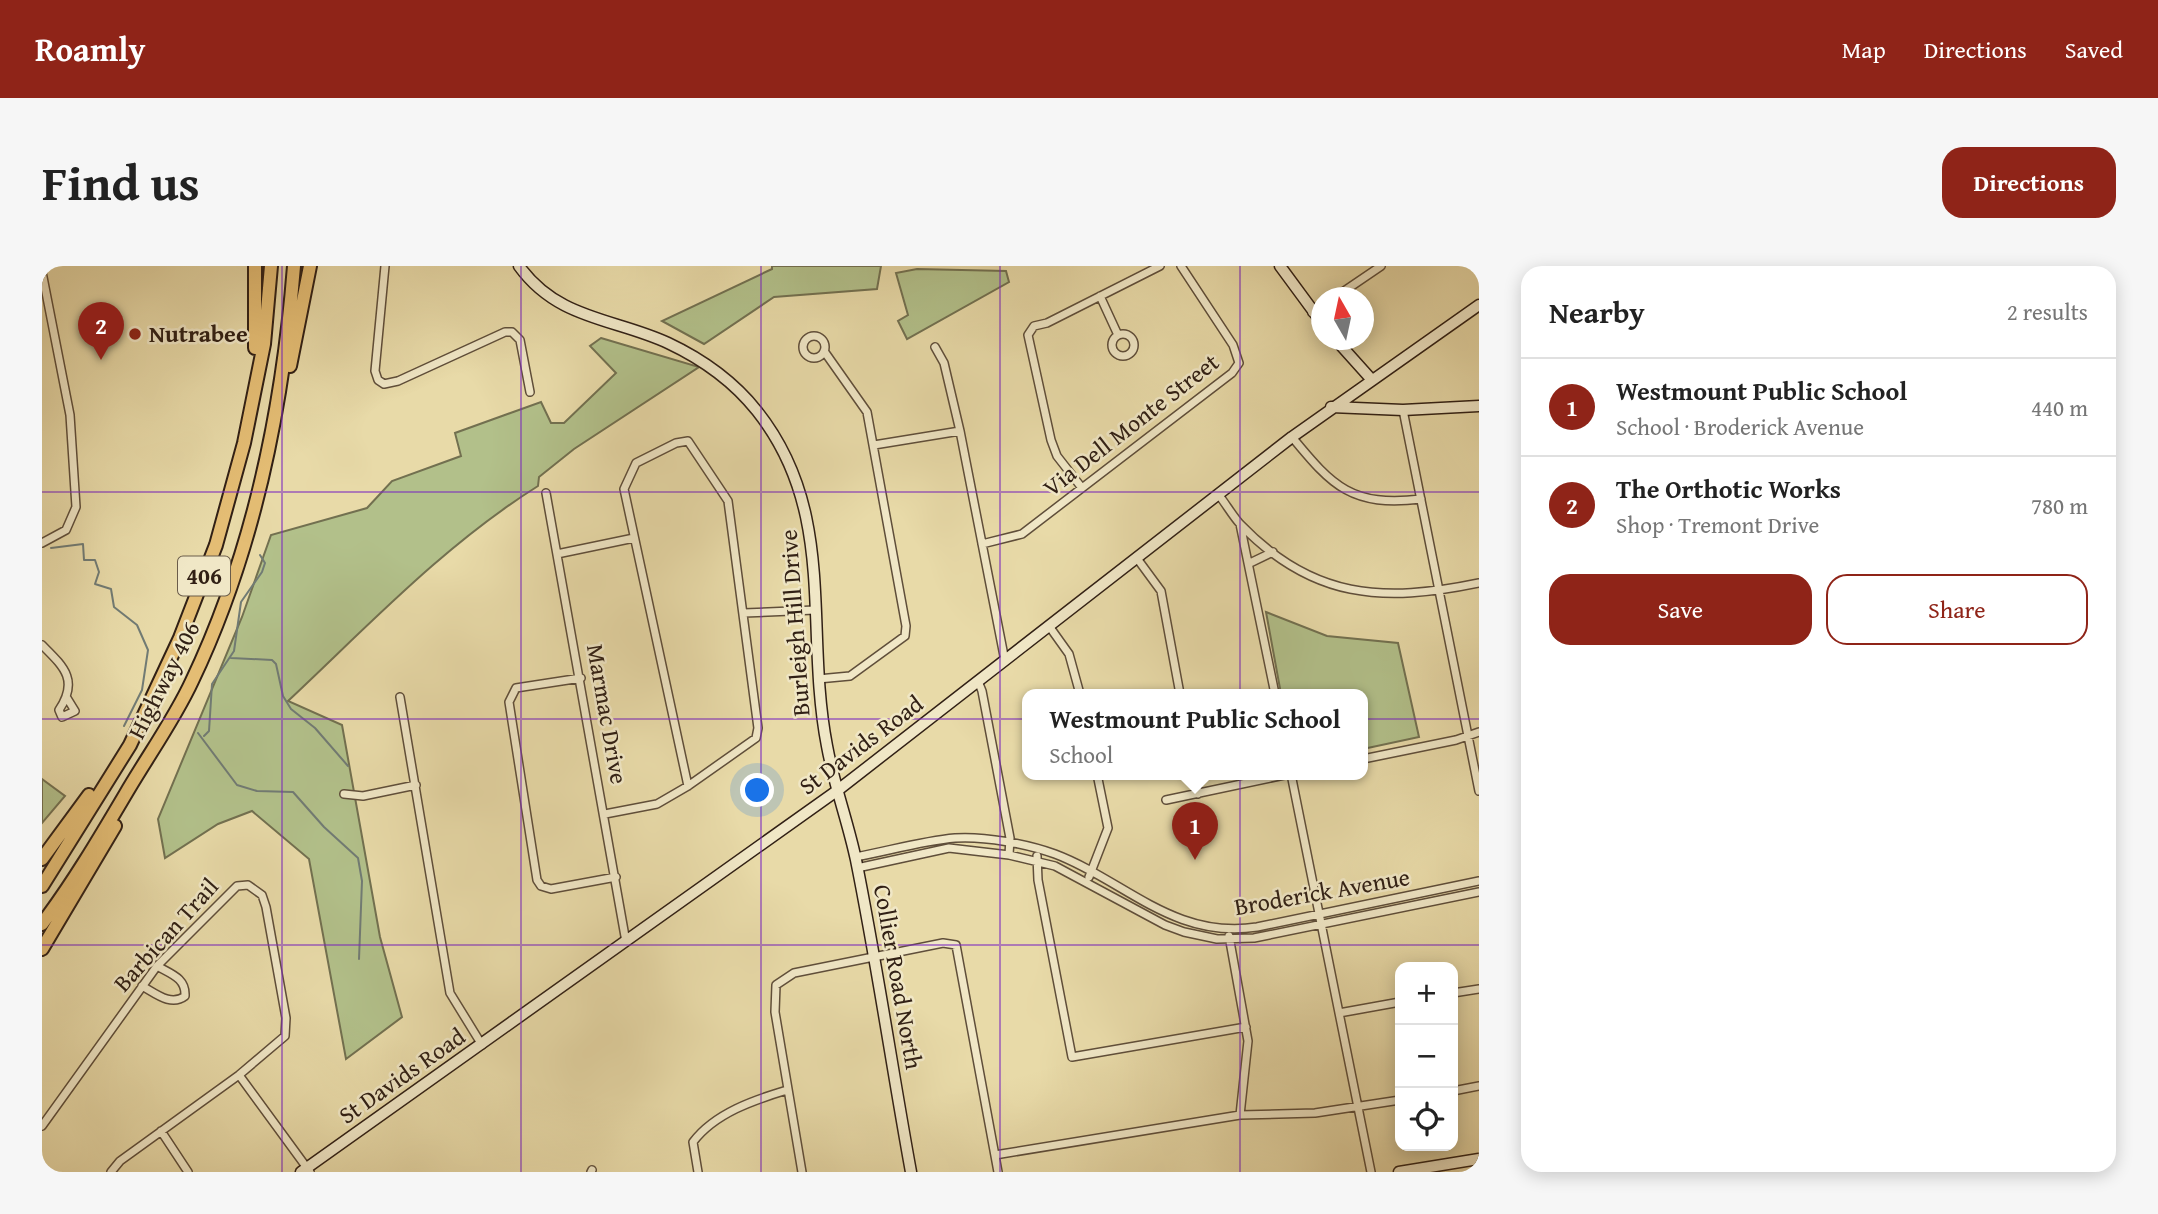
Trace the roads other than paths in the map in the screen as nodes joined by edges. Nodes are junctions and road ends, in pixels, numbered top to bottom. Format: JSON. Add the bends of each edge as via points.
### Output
{"nodes":[{"id":1,"x":255,"y":266,"type":"edge"},
{"id":2,"x":271,"y":266,"type":"edge"},
{"id":3,"x":294,"y":266,"type":"edge"},
{"id":4,"x":310,"y":266,"type":"edge"},
{"id":5,"x":385,"y":266,"type":"edge"},
{"id":6,"x":519,"y":266,"type":"edge"},
{"id":7,"x":1160,"y":266,"type":"edge"},
{"id":8,"x":1181,"y":266,"type":"edge"},
{"id":9,"x":1280,"y":266,"type":"edge"},
{"id":10,"x":1381,"y":266,"type":"edge"},
{"id":11,"x":42,"y":272,"type":"edge"},
{"id":12,"x":1350,"y":287,"type":"edge"},
{"id":13,"x":1101,"y":296,"type":"junction"},
{"id":14,"x":1311,"y":302,"type":"edge"},
{"id":15,"x":1479,"y":305,"type":"edge"},
{"id":16,"x":1118,"y":335,"type":"dead end"},
{"id":17,"x":935,"y":347,"type":"dead end"},
{"id":18,"x":1345,"y":350,"type":"edge"},
{"id":19,"x":824,"y":351,"type":"dead end"},
{"id":20,"x":1371,"y":379,"type":"junction"},
{"id":21,"x":530,"y":392,"type":"dead end"},
{"id":22,"x":1479,"y":406,"type":"edge"},
{"id":23,"x":1331,"y":407,"type":"junction"},
{"id":24,"x":1403,"y":410,"type":"junction"},
{"id":25,"x":960,"y":430,"type":"junction"},
{"id":26,"x":1292,"y":437,"type":"junction"},
{"id":27,"x":244,"y":443,"type":"junction"},
{"id":28,"x":874,"y":445,"type":"junction"},
{"id":29,"x":267,"y":462,"type":"junction"},
{"id":30,"x":1082,"y":488,"type":"junction"},
{"id":31,"x":546,"y":493,"type":"dead end"},
{"id":32,"x":1218,"y":494,"type":"junction"},
{"id":33,"x":1421,"y":499,"type":"junction"},
{"id":34,"x":1239,"y":524,"type":"junction"},
{"id":35,"x":634,"y":538,"type":"junction"},
{"id":36,"x":42,"y":544,"type":"edge"},
{"id":37,"x":982,"y":544,"type":"junction"},
{"id":38,"x":1273,"y":552,"type":"junction"},
{"id":39,"x":557,"y":554,"type":"junction"},
{"id":40,"x":1136,"y":557,"type":"junction"},
{"id":41,"x":1250,"y":563,"type":"junction"},
{"id":42,"x":1479,"y":583,"type":"edge"},
{"id":43,"x":1440,"y":592,"type":"junction"},
{"id":44,"x":815,"y":610,"type":"junction"},
{"id":45,"x":744,"y":613,"type":"junction"},
{"id":46,"x":1049,"y":626,"type":"junction"},
{"id":47,"x":42,"y":645,"type":"edge"},
{"id":48,"x":1004,"y":661,"type":"junction"},
{"id":49,"x":581,"y":678,"type":"junction"},
{"id":50,"x":818,"y":679,"type":"junction"},
{"id":51,"x":978,"y":681,"type":"junction"},
{"id":52,"x":191,"y":683,"type":"junction"},
{"id":53,"x":1079,"y":689,"type":"edge"},
{"id":54,"x":1179,"y":689,"type":"edge"},
{"id":55,"x":1274,"y":689,"type":"edge"},
{"id":56,"x":400,"y":697,"type":"dead end"},
{"id":57,"x":67,"y":698,"type":"dead end"},
{"id":58,"x":148,"y":703,"type":"junction"},
{"id":59,"x":1479,"y":732,"type":"edge"},
{"id":60,"x":1468,"y":735,"type":"junction"},
{"id":61,"x":1368,"y":758,"type":"edge"},
{"id":62,"x":1098,"y":780,"type":"edge"},
{"id":63,"x":1196,"y":780,"type":"edge"},
{"id":64,"x":1262,"y":780,"type":"edge"},
{"id":65,"x":1291,"y":780,"type":"edge"},
{"id":66,"x":416,"y":785,"type":"junction"},
{"id":67,"x":688,"y":786,"type":"junction"},
{"id":68,"x":838,"y":790,"type":"junction"},
{"id":69,"x":1479,"y":791,"type":"edge"},
{"id":70,"x":344,"y":794,"type":"dead end"},
{"id":71,"x":1198,"y":794,"type":"junction"},
{"id":72,"x":1166,"y":800,"type":"dead end"},
{"id":73,"x":605,"y":814,"type":"junction"},
{"id":74,"x":1010,"y":844,"type":"junction"},
{"id":75,"x":1038,"y":850,"type":"junction"},
{"id":76,"x":1009,"y":855,"type":"junction"},
{"id":77,"x":42,"y":859,"type":"edge"},
{"id":78,"x":1036,"y":860,"type":"junction"},
{"id":79,"x":856,"y":863,"type":"junction"},
{"id":80,"x":1091,"y":874,"type":"junction"},
{"id":81,"x":616,"y":877,"type":"junction"},
{"id":82,"x":1479,"y":881,"type":"edge"},
{"id":83,"x":1086,"y":883,"type":"junction"},
{"id":84,"x":42,"y":886,"type":"edge"},
{"id":85,"x":1479,"y":892,"type":"edge"},
{"id":86,"x":1318,"y":915,"type":"junction"},
{"id":87,"x":42,"y":924,"type":"edge"},
{"id":88,"x":1320,"y":925,"type":"junction"},
{"id":89,"x":1227,"y":929,"type":"junction"},
{"id":90,"x":1229,"y":939,"type":"junction"},
{"id":91,"x":626,"y":942,"type":"junction"},
{"id":92,"x":42,"y":949,"type":"edge"},
{"id":93,"x":873,"y":958,"type":"junction"},
{"id":94,"x":157,"y":966,"type":"junction"},
{"id":95,"x":142,"y":986,"type":"junction"},
{"id":96,"x":1479,"y":989,"type":"edge"},
{"id":97,"x":1458,"y":992,"type":"edge"},
{"id":98,"x":1395,"y":1003,"type":"edge"},
{"id":99,"x":1339,"y":1013,"type":"junction"},
{"id":100,"x":1247,"y":1027,"type":"junction"},
{"id":101,"x":482,"y":1045,"type":"junction"},
{"id":102,"x":239,"y":1076,"type":"junction"},
{"id":103,"x":1479,"y":1086,"type":"edge"},
{"id":104,"x":787,"y":1090,"type":"junction"},
{"id":105,"x":1458,"y":1090,"type":"edge"},
{"id":106,"x":1395,"y":1101,"type":"edge"},
{"id":107,"x":1358,"y":1107,"type":"junction"},
{"id":108,"x":1240,"y":1115,"type":"junction"},
{"id":109,"x":42,"y":1126,"type":"edge"},
{"id":110,"x":161,"y":1131,"type":"junction"},
{"id":111,"x":995,"y":1155,"type":"junction"},
{"id":112,"x":1479,"y":1159,"type":"edge"},
{"id":113,"x":1447,"y":1168,"type":"edge"},
{"id":114,"x":306,"y":1171,"type":"edge"},
{"id":115,"x":111,"y":1172,"type":"edge"},
{"id":116,"x":188,"y":1172,"type":"edge"},
{"id":117,"x":698,"y":1172,"type":"edge"},
{"id":118,"x":802,"y":1172,"type":"edge"},
{"id":119,"x":911,"y":1172,"type":"edge"},
{"id":120,"x":998,"y":1172,"type":"edge"},
{"id":121,"x":1371,"y":1172,"type":"edge"},
{"id":122,"x":1399,"y":1172,"type":"edge"}],
"edges":[{"from":1,"to":27,"type":"highway","via":[[256,333]]},
{"from":2,"to":27,"type":"highway","name":"Highway 406","number":"406","via":[[264,344]]},
{"from":3,"to":29,"type":"highway","name":"Highway 406","number":"406"},
{"from":4,"to":29,"type":"highway"},
{"from":5,"to":21,"type":"street","via":[[375,371],[378,380],[384,384],[398,381],[505,332],[516,333]]},
{"from":6,"to":44,"type":"main road","name":"Burleigh Hill Drive","via":[[536,286],[571,310],[659,339],[693,356],[737,389],[756,410],[775,435],[801,489],[812,542]]},
{"from":7,"to":13,"type":"street"},
{"from":8,"to":30,"type":"street","name":"Via Dell Monte Street","via":[[1233,345],[1239,363]]},
{"from":9,"to":14,"type":"main road"},
{"from":10,"to":12,"type":"street"},
{"from":11,"to":36,"type":"street","via":[[70,415],[76,508],[66,530]]},
{"from":13,"to":16,"type":"street"},
{"from":13,"to":30,"type":"street","via":[[1034,327],[1028,335],[1051,440],[1057,456]]},
{"from":15,"to":20,"type":"main road","name":"St Davids Road"},
{"from":17,"to":25,"type":"street","via":[[944,363]]},
{"from":18,"to":20,"type":"main road"},
{"from":19,"to":28,"type":"street","via":[[866,409]]},
{"from":20,"to":23,"type":"main road","name":"St Davids Road"},
{"from":22,"to":24,"type":"main road"},
{"from":23,"to":24,"type":"main road"},
{"from":23,"to":26,"type":"main road","name":"St Davids Road"},
{"from":24,"to":33,"type":"street"},
{"from":25,"to":28,"type":"street"},
{"from":25,"to":37,"type":"street"},
{"from":26,"to":32,"type":"main road","name":"St Davids Road"},
{"from":26,"to":33,"type":"street","via":[[1322,473],[1344,489],[1382,501]]},
{"from":27,"to":58,"type":"highway","name":"Highway 406","number":"406","via":[[216,545],[180,638]]},
{"from":28,"to":50,"type":"street","via":[[905,636],[850,676]]},
{"from":29,"to":52,"type":"highway","name":"Highway 406","number":"406","via":[[214,632]]},
{"from":30,"to":37,"type":"street","name":"Via Dell Monte Street","via":[[1022,534]]},
{"from":31,"to":39,"type":"street","name":"Marmac Drive"},
{"from":32,"to":34,"type":"street"},
{"from":32,"to":40,"type":"main road","name":"St Davids Road"},
{"from":33,"to":43,"type":"street"},
{"from":34,"to":38,"type":"street"},
{"from":34,"to":41,"type":"street"},
{"from":35,"to":39,"type":"street"},
{"from":35,"to":45,"type":"street","via":[[626,479],[636,463],[688,441],[728,501]]},
{"from":35,"to":67,"type":"street"},
{"from":37,"to":48,"type":"street"},
{"from":38,"to":41,"type":"street"},
{"from":38,"to":43,"type":"street","via":[[1309,575],[1353,591],[1400,596]]},
{"from":39,"to":49,"type":"street","name":"Marmac Drive"},
{"from":40,"to":46,"type":"main road","name":"St Davids Road"},
{"from":40,"to":54,"type":"street","via":[[1161,591]]},
{"from":41,"to":55,"type":"street"},
{"from":42,"to":43,"type":"street"},
{"from":43,"to":60,"type":"street"},
{"from":44,"to":45,"type":"street"},
{"from":44,"to":50,"type":"main road","name":"Burleigh Hill Drive"},
{"from":45,"to":67,"type":"street","via":[[757,737]]},
{"from":46,"to":48,"type":"main road","name":"St Davids Road"},
{"from":46,"to":53,"type":"street","via":[[1069,654]]},
{"from":47,"to":57,"type":"street","via":[[64,666],[69,681]]},
{"from":48,"to":51,"type":"main road","name":"St Davids Road"},
{"from":49,"to":73,"type":"street","name":"Marmac Drive"},
{"from":49,"to":81,"type":"street","via":[[516,688],[509,702],[537,880],[551,889]]},
{"from":50,"to":68,"type":"main road","name":"Burleigh Hill Drive"},
{"from":51,"to":68,"type":"main road","name":"St Davids Road"},
{"from":51,"to":74,"type":"street"},
{"from":52,"to":87,"type":"highway","name":"Highway 406","number":"406","via":[[70,886]]},
{"from":52,"to":92,"type":"highway","via":[[93,867]]},
{"from":56,"to":66,"type":"street"},
{"from":58,"to":77,"type":"highway"},
{"from":58,"to":84,"type":"highway","name":"Highway 406","number":"406","via":[[130,745]]},
{"from":59,"to":60,"type":"street"},
{"from":60,"to":61,"type":"street"},
{"from":60,"to":69,"type":"street"},
{"from":62,"to":80,"type":"street","via":[[1108,828]]},
{"from":63,"to":71,"type":"street"},
{"from":64,"to":71,"type":"street"},
{"from":65,"to":86,"type":"street"},
{"from":66,"to":70,"type":"street","via":[[363,796]]},
{"from":66,"to":101,"type":"street","via":[[450,993]]},
{"from":67,"to":73,"type":"street","via":[[657,804]]},
{"from":68,"to":79,"type":"main road","name":"Collier Road North"},
{"from":68,"to":91,"type":"main road","name":"St Davids Road"},
{"from":71,"to":72,"type":"street"},
{"from":73,"to":81,"type":"street","name":"Marmac Drive"},
{"from":74,"to":75,"type":"street","name":"Broderick Avenue"},
{"from":74,"to":76,"type":"street"},
{"from":74,"to":79,"type":"street","name":"Broderick Avenue","via":[[955,838]]},
{"from":75,"to":78,"type":"street"},
{"from":75,"to":80,"type":"street","name":"Broderick Avenue"},
{"from":76,"to":78,"type":"street","name":"Broderick Avenue"},
{"from":76,"to":79,"type":"street","name":"Broderick Avenue","via":[[949,848]]},
{"from":78,"to":83,"type":"street","name":"Broderick Avenue"},
{"from":78,"to":100,"type":"street","via":[[1072,1057]]},
{"from":79,"to":93,"type":"main road","name":"Collier Road North"},
{"from":80,"to":83,"type":"street"},
{"from":80,"to":89,"type":"street","name":"Broderick Avenue","via":[[1176,918]]},
{"from":81,"to":91,"type":"street","name":"Marmac Drive"},
{"from":82,"to":86,"type":"street","name":"Broderick Avenue"},
{"from":83,"to":90,"type":"street","name":"Broderick Avenue","via":[[1165,925],[1203,937]]},
{"from":85,"to":88,"type":"street","name":"Broderick Avenue"},
{"from":86,"to":88,"type":"street"},
{"from":86,"to":89,"type":"street","name":"Broderick Avenue"},
{"from":88,"to":90,"type":"street","name":"Broderick Avenue"},
{"from":88,"to":99,"type":"street"},
{"from":89,"to":90,"type":"street"},
{"from":90,"to":100,"type":"street"},
{"from":91,"to":101,"type":"main road","name":"St Davids Road"},
{"from":93,"to":104,"type":"street","via":[[794,973],[776,985],[775,1012]]},
{"from":93,"to":111,"type":"street","via":[[956,944]]},
{"from":93,"to":119,"type":"main road","name":"Collier Road North"},
{"from":94,"to":95,"type":"street","name":"Barbican Trail"},
{"from":94,"to":95,"type":"street","via":[[180,979],[184,996],[170,1001]]},
{"from":94,"to":102,"type":"street","name":"Barbican Trail","via":[[237,886],[248,885],[262,895],[286,1018],[285,1036]]},
{"from":95,"to":109,"type":"street","name":"Barbican Trail"},
{"from":96,"to":97,"type":"street"},
{"from":98,"to":99,"type":"street"},
{"from":99,"to":107,"type":"street"},
{"from":100,"to":108,"type":"street","via":[[1249,1051]]},
{"from":101,"to":114,"type":"main road","name":"St Davids Road"},
{"from":102,"to":110,"type":"street","name":"Barbican Trail"},
{"from":102,"to":114,"type":"street"},
{"from":103,"to":105,"type":"street"},
{"from":104,"to":117,"type":"street","via":[[744,1104],[699,1134],[693,1142]]},
{"from":104,"to":118,"type":"street"},
{"from":106,"to":107,"type":"street"},
{"from":107,"to":108,"type":"street"},
{"from":107,"to":121,"type":"street"},
{"from":108,"to":111,"type":"street"},
{"from":110,"to":115,"type":"street","name":"Barbican Trail"},
{"from":110,"to":116,"type":"street"},
{"from":111,"to":120,"type":"street"},
{"from":112,"to":113,"type":"main road"},
{"from":113,"to":122,"type":"main road"}]}
